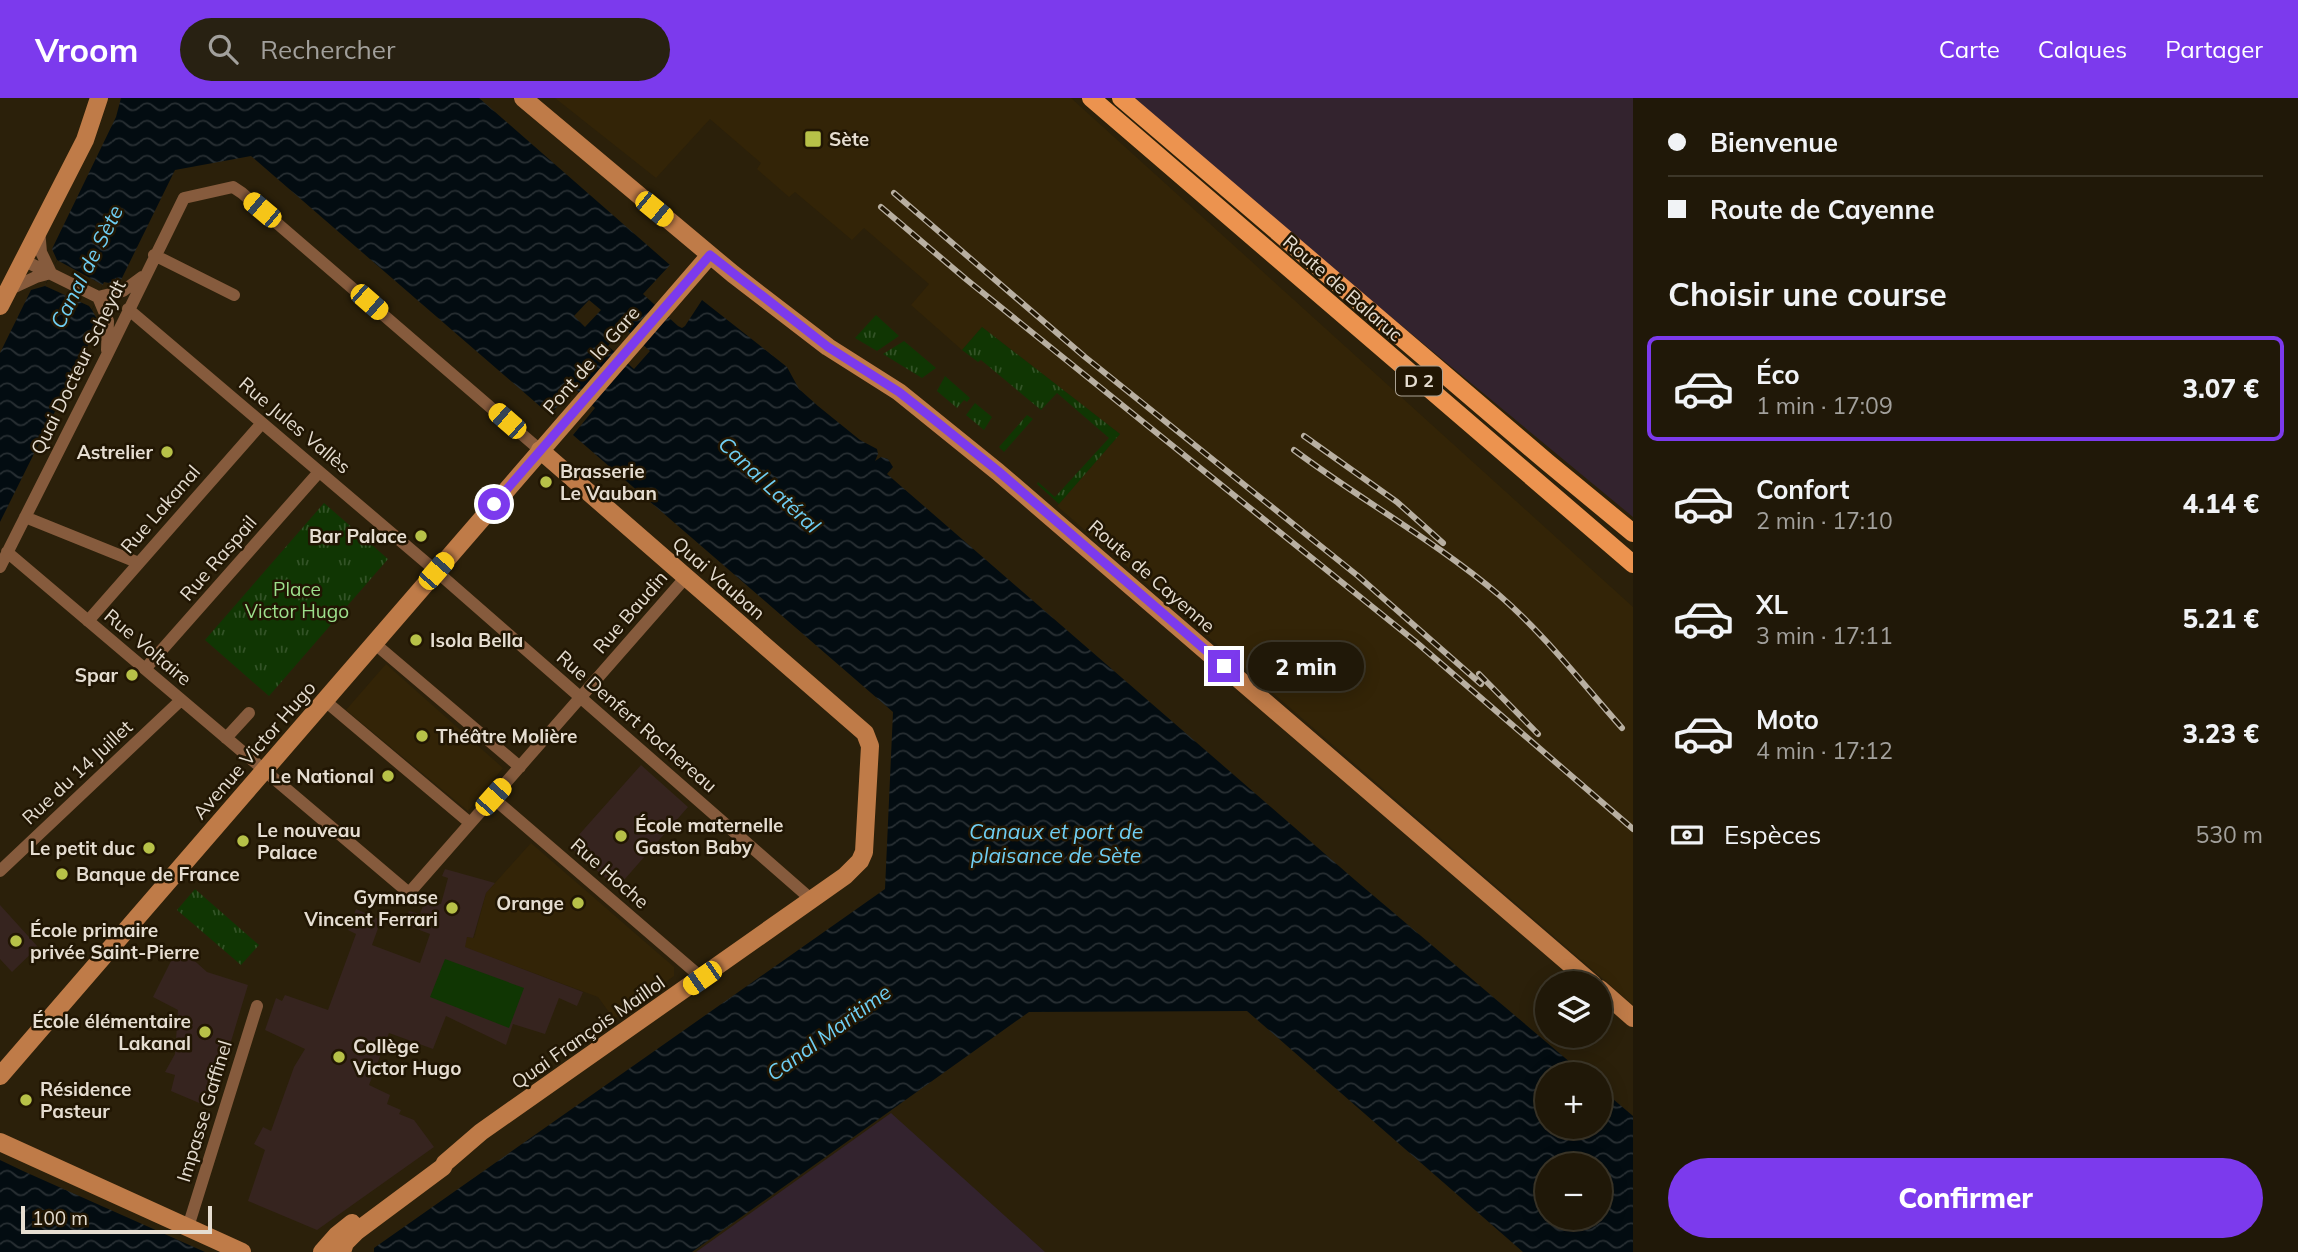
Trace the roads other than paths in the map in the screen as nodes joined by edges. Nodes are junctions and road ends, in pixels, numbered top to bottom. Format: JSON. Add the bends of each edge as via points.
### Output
{"nodes":[{"id":1,"x":99,"y":98,"type":"edge"},
{"id":2,"x":523,"y":98,"type":"edge"},
{"id":3,"x":533,"y":98,"type":"edge"},
{"id":4,"x":1091,"y":98,"type":"edge"},
{"id":5,"x":1121,"y":98,"type":"edge"},
{"id":6,"x":634,"y":193,"type":"junction"},
{"id":7,"x":39,"y":229,"type":"junction"},
{"id":8,"x":154,"y":255,"type":"junction"},
{"id":9,"x":710,"y":255,"type":"junction"},
{"id":10,"x":23,"y":260,"type":"junction"},
{"id":11,"x":51,"y":273,"type":"junction"},
{"id":12,"x":145,"y":275,"type":"junction"},
{"id":13,"x":234,"y":295,"type":"dead end"},
{"id":14,"x":98,"y":297,"type":"junction"},
{"id":15,"x":4,"y":298,"type":"edge"},
{"id":16,"x":128,"y":309,"type":"junction"},
{"id":17,"x":106,"y":357,"type":"junction"},
{"id":18,"x":262,"y":423,"type":"junction"},
{"id":19,"x":540,"y":450,"type":"junction"},
{"id":20,"x":319,"y":472,"type":"junction"},
{"id":21,"x":25,"y":517,"type":"junction"},
{"id":22,"x":1633,"y":533,"type":"edge"},
{"id":23,"x":7,"y":552,"type":"junction"},
{"id":24,"x":139,"y":563,"type":"junction"},
{"id":25,"x":1633,"y":564,"type":"edge"},
{"id":26,"x":0,"y":567,"type":"edge"},
{"id":27,"x":436,"y":571,"type":"junction"},
{"id":28,"x":686,"y":577,"type":"junction"},
{"id":29,"x":88,"y":621,"type":"junction"},
{"id":30,"x":374,"y":643,"type":"junction"},
{"id":31,"x":145,"y":669,"type":"junction"},
{"id":32,"x":581,"y":698,"type":"junction"},
{"id":33,"x":181,"y":700,"type":"junction"},
{"id":34,"x":324,"y":700,"type":"junction"},
{"id":35,"x":249,"y":713,"type":"dead end"},
{"id":36,"x":226,"y":738,"type":"junction"},
{"id":37,"x":868,"y":740,"type":"joint"},
{"id":38,"x":520,"y":767,"type":"junction"},
{"id":39,"x":264,"y":771,"type":"junction"},
{"id":40,"x":493,"y":797,"type":"junction"},
{"id":41,"x":470,"y":823,"type":"junction"},
{"id":42,"x":0,"y":871,"type":"edge"},
{"id":43,"x":409,"y":893,"type":"joint"},
{"id":44,"x":812,"y":900,"type":"junction"},
{"id":45,"x":1578,"y":971,"type":"edge"},
{"id":46,"x":702,"y":978,"type":"junction"},
{"id":47,"x":1612,"y":1000,"type":"edge"},
{"id":48,"x":257,"y":1006,"type":"dead end"},
{"id":49,"x":1633,"y":1018,"type":"edge"},
{"id":50,"x":0,"y":1076,"type":"edge"},
{"id":51,"x":0,"y":1142,"type":"edge"},
{"id":52,"x":445,"y":1163,"type":"junction"},
{"id":53,"x":188,"y":1227,"type":"junction"},
{"id":54,"x":242,"y":1252,"type":"edge"},
{"id":55,"x":322,"y":1252,"type":"edge"},
{"id":56,"x":342,"y":1252,"type":"edge"}],
"edges":[{"from":1,"to":7,"type":"main road","via":[[85,140]]},
{"from":2,"to":6,"type":"main road"},
{"from":3,"to":6,"type":"main road","via":[[629,179]]},
{"from":4,"to":25,"type":"main road","name":"Route de Balaruc","number":"D 2"},
{"from":5,"to":22,"type":"main road","name":"Route de Balaruc","number":"D 2"},
{"from":6,"to":9,"type":"main road","name":"Route de Cayenne"},
{"from":7,"to":10,"type":"main road"},
{"from":7,"to":11,"type":"street","via":[[41,252]]},
{"from":8,"to":12,"type":"street","name":"Quai Docteur Scheydt"},
{"from":8,"to":13,"type":"street"},
{"from":8,"to":19,"type":"street","name":"Quai Docteur Scheydt","via":[[184,198],[233,187]]},
{"from":9,"to":19,"type":"main road","name":"Pont de la Gare"},
{"from":9,"to":45,"type":"main road","name":"Route de Cayenne","via":[[828,347],[899,392],[998,471]]},
{"from":10,"to":11,"type":"street"},
{"from":10,"to":15,"type":"main road"},
{"from":11,"to":14,"type":"street"},
{"from":11,"to":15,"type":"street","via":[[31,279]]},
{"from":12,"to":14,"type":"street","via":[[123,292]]},
{"from":12,"to":16,"type":"street","name":"Quai Docteur Scheydt"},
{"from":14,"to":17,"type":"street","via":[[108,321]]},
{"from":16,"to":17,"type":"street","name":"Quai Docteur Scheydt"},
{"from":16,"to":18,"type":"street","name":"Rue Jules Vallès"},
{"from":17,"to":21,"type":"street","name":"Quai Docteur Scheydt"},
{"from":18,"to":20,"type":"street","name":"Rue Jules Vallès"},
{"from":18,"to":24,"type":"street","name":"Rue Lakanal"},
{"from":19,"to":27,"type":"main road","name":"Avenue Victor Hugo"},
{"from":19,"to":28,"type":"main road","name":"Quai Vauban"},
{"from":20,"to":27,"type":"street","name":"Rue Jules Vallès"},
{"from":20,"to":31,"type":"street","name":"Rue Raspail"},
{"from":21,"to":23,"type":"street","name":"Quai Docteur Scheydt"},
{"from":21,"to":24,"type":"street"},
{"from":23,"to":26,"type":"street","name":"Quai Docteur Scheydt"},
{"from":23,"to":29,"type":"street","name":"Rue Voltaire"},
{"from":24,"to":29,"type":"street","name":"Rue Lakanal"},
{"from":27,"to":30,"type":"main road","name":"Avenue Victor Hugo"},
{"from":27,"to":32,"type":"street","name":"Rue Denfert Rochereau"},
{"from":28,"to":32,"type":"street","name":"Rue Baudin"},
{"from":28,"to":37,"type":"main road","name":"Quai Vauban","via":[[848,717]]},
{"from":29,"to":31,"type":"street","name":"Rue Voltaire"},
{"from":30,"to":34,"type":"main road","name":"Avenue Victor Hugo"},
{"from":30,"to":38,"type":"street"},
{"from":31,"to":33,"type":"street","name":"Rue Voltaire"},
{"from":32,"to":38,"type":"street","name":"Rue Baudin"},
{"from":32,"to":44,"type":"street","name":"Rue Denfert Rochereau"},
{"from":33,"to":36,"type":"street","name":"Rue Voltaire"},
{"from":33,"to":42,"type":"street","name":"Rue du 14 Juillet"},
{"from":34,"to":39,"type":"main road","name":"Avenue Victor Hugo"},
{"from":34,"to":41,"type":"street"},
{"from":35,"to":36,"type":"street"},
{"from":36,"to":39,"type":"street","name":"Rue Voltaire"},
{"from":37,"to":44,"type":"main road","name":"Quai François Maillol","via":[[863,855],[856,867]]},
{"from":38,"to":40,"type":"street","name":"Rue Baudin"},
{"from":39,"to":43,"type":"street","name":"Rue Voltaire"},
{"from":39,"to":50,"type":"main road","name":"Avenue Victor Hugo"},
{"from":40,"to":41,"type":"street","name":"Rue Baudin"},
{"from":40,"to":46,"type":"street","name":"Rue Hoche"},
{"from":41,"to":43,"type":"street","name":"Rue Baudin"},
{"from":44,"to":46,"type":"main road","name":"Quai François Maillol"},
{"from":46,"to":52,"type":"main road","name":"Quai François Maillol","via":[[481,1132]]},
{"from":47,"to":49,"type":"main road"},
{"from":48,"to":53,"type":"street","name":"Impasse Gaffinel"},
{"from":51,"to":53,"type":"main road"},
{"from":52,"to":55,"type":"main road","name":"Quai François Maillol","via":[[439,1162],[385,1199]]},
{"from":52,"to":56,"type":"main road","name":"Quai François Maillol","via":[[358,1231]]},
{"from":53,"to":54,"type":"main road"}]}
